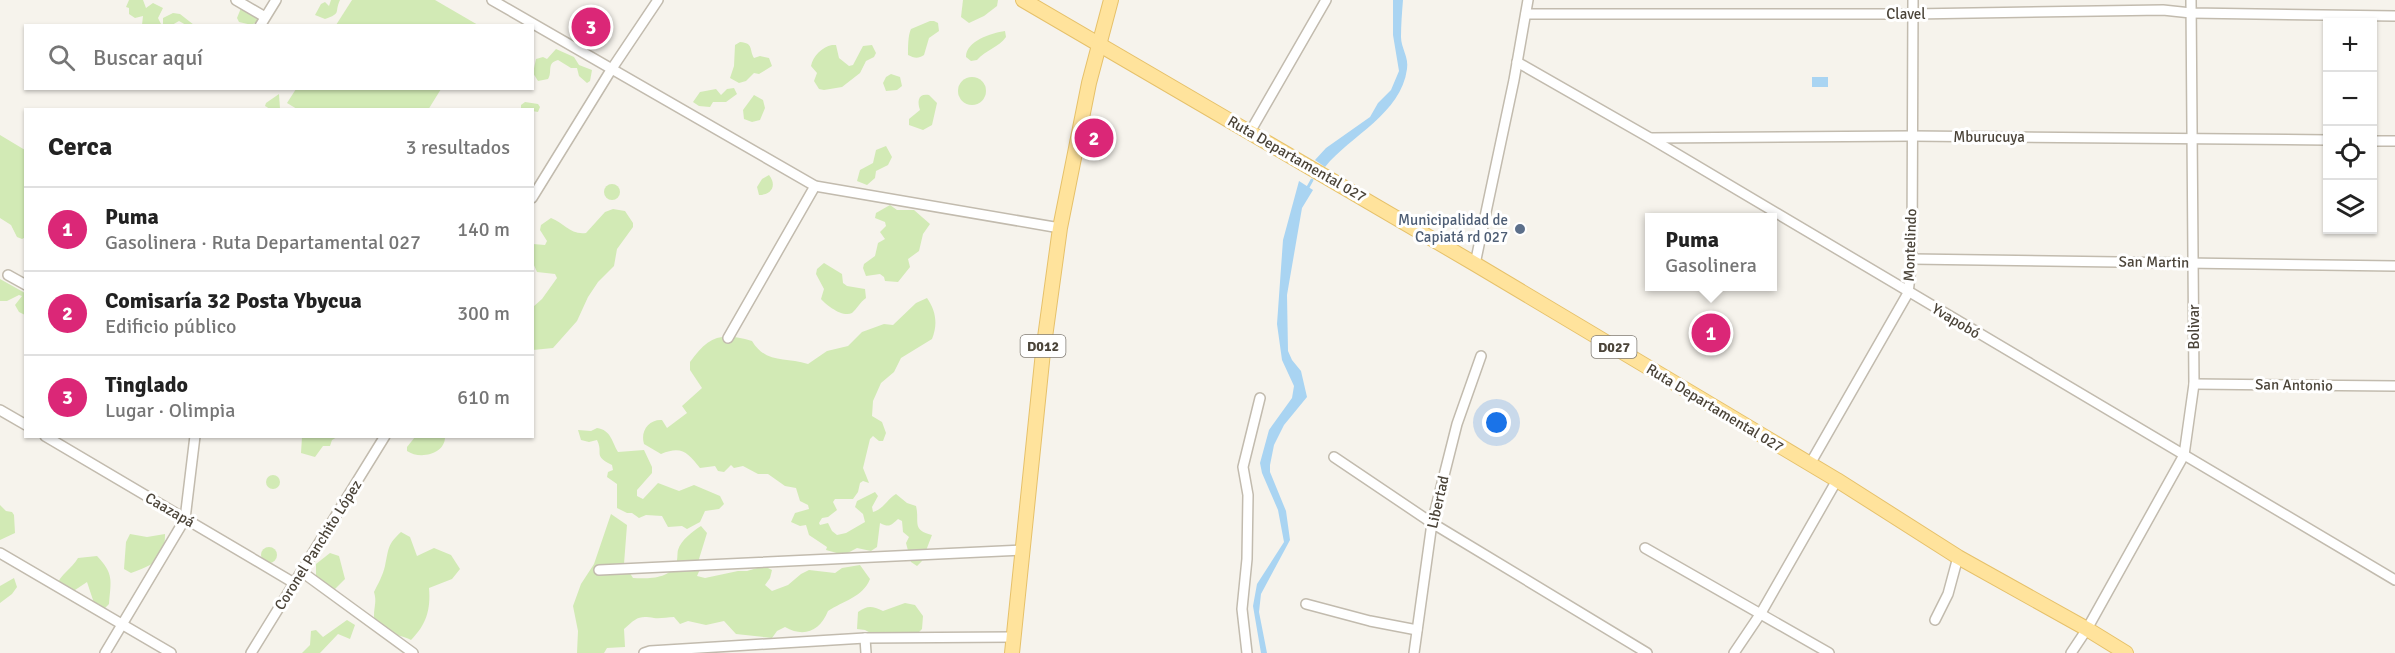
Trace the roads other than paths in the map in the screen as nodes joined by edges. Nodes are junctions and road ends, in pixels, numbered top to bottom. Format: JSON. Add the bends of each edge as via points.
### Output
{"nodes":[{"id":1,"x":236,"y":0,"type":"edge"},
{"id":2,"x":276,"y":0,"type":"edge"},
{"id":3,"x":492,"y":0,"type":"edge"},
{"id":4,"x":658,"y":0,"type":"edge"},
{"id":5,"x":1023,"y":0,"type":"edge"},
{"id":6,"x":1111,"y":0,"type":"edge"},
{"id":7,"x":1326,"y":0,"type":"edge"},
{"id":8,"x":1528,"y":0,"type":"edge"},
{"id":9,"x":1913,"y":0,"type":"edge"},
{"id":10,"x":2191,"y":0,"type":"edge"},
{"id":11,"x":1526,"y":14,"type":"junction"},
{"id":12,"x":1913,"y":14,"type":"junction"},
{"id":13,"x":2191,"y":14,"type":"junction"},
{"id":14,"x":2395,"y":16,"type":"edge"},
{"id":15,"x":262,"y":21,"type":"edge"},
{"id":16,"x":533,"y":24,"type":"edge"},
{"id":17,"x":534,"y":25,"type":"edge"},
{"id":18,"x":1100,"y":44,"type":"junction"},
{"id":19,"x":1517,"y":62,"type":"junction"},
{"id":20,"x":611,"y":70,"type":"junction"},
{"id":21,"x":1250,"y":132,"type":"junction"},
{"id":22,"x":1911,"y":136,"type":"junction"},
{"id":23,"x":1650,"y":138,"type":"junction"},
{"id":24,"x":2193,"y":138,"type":"junction"},
{"id":25,"x":2323,"y":140,"type":"edge"},
{"id":26,"x":2377,"y":141,"type":"edge"},
{"id":27,"x":2395,"y":141,"type":"edge"},
{"id":28,"x":815,"y":186,"type":"junction"},
{"id":29,"x":534,"y":195,"type":"edge"},
{"id":30,"x":1775,"y":213,"type":"edge"},
{"id":31,"x":1777,"y":214,"type":"edge"},
{"id":32,"x":1060,"y":228,"type":"junction"},
{"id":33,"x":1912,"y":259,"type":"junction"},
{"id":34,"x":2194,"y":262,"type":"junction"},
{"id":35,"x":1475,"y":264,"type":"junction"},
{"id":36,"x":2395,"y":266,"type":"edge"},
{"id":37,"x":8,"y":275,"type":"dead end"},
{"id":38,"x":24,"y":284,"type":"edge"},
{"id":39,"x":1908,"y":293,"type":"junction"},
{"id":40,"x":728,"y":338,"type":"dead end"},
{"id":41,"x":1481,"y":356,"type":"dead end"},
{"id":42,"x":2194,"y":384,"type":"junction"},
{"id":43,"x":2395,"y":386,"type":"edge"},
{"id":44,"x":1260,"y":399,"type":"dead end"},
{"id":45,"x":0,"y":410,"type":"edge"},
{"id":46,"x":24,"y":424,"type":"edge"},
{"id":47,"x":48,"y":438,"type":"edge"},
{"id":48,"x":195,"y":438,"type":"edge"},
{"id":49,"x":384,"y":438,"type":"edge"},
{"id":50,"x":2184,"y":455,"type":"junction"},
{"id":51,"x":1334,"y":457,"type":"dead end"},
{"id":52,"x":1810,"y":464,"type":"junction"},
{"id":53,"x":1837,"y":480,"type":"junction"},
{"id":54,"x":185,"y":519,"type":"junction"},
{"id":55,"x":1432,"y":523,"type":"junction"},
{"id":56,"x":1645,"y":548,"type":"dead end"},
{"id":57,"x":1022,"y":550,"type":"junction"},
{"id":58,"x":0,"y":553,"type":"edge"},
{"id":59,"x":1958,"y":557,"type":"junction"},
{"id":60,"x":598,"y":570,"type":"dead end"},
{"id":61,"x":302,"y":572,"type":"junction"},
{"id":62,"x":2395,"y":580,"type":"edge"},
{"id":63,"x":294,"y":583,"type":"junction"},
{"id":64,"x":1306,"y":604,"type":"dead end"},
{"id":65,"x":1761,"y":613,"type":"junction"},
{"id":66,"x":1935,"y":620,"type":"dead end"},
{"id":67,"x":124,"y":624,"type":"junction"},
{"id":68,"x":2087,"y":629,"type":"junction"},
{"id":69,"x":1417,"y":630,"type":"junction"},
{"id":70,"x":1013,"y":637,"type":"junction"},
{"id":71,"x":865,"y":639,"type":"junction"},
{"id":72,"x":400,"y":649,"type":"edge"},
{"id":73,"x":745,"y":650,"type":"edge"},
{"id":74,"x":1414,"y":650,"type":"edge"},
{"id":75,"x":105,"y":653,"type":"edge"},
{"id":76,"x":171,"y":653,"type":"edge"},
{"id":77,"x":251,"y":653,"type":"edge"},
{"id":78,"x":413,"y":653,"type":"edge"},
{"id":79,"x":644,"y":653,"type":"edge"},
{"id":80,"x":866,"y":653,"type":"edge"},
{"id":81,"x":1012,"y":653,"type":"edge"},
{"id":82,"x":1247,"y":653,"type":"edge"},
{"id":83,"x":1425,"y":653,"type":"edge"},
{"id":84,"x":1647,"y":653,"type":"edge"},
{"id":85,"x":1734,"y":653,"type":"edge"},
{"id":86,"x":1829,"y":653,"type":"edge"},
{"id":87,"x":2071,"y":653,"type":"edge"},
{"id":88,"x":2126,"y":653,"type":"edge"}],
"edges":[{"from":1,"to":15,"type":"street"},
{"from":2,"to":15,"type":"street"},
{"from":3,"to":16,"type":"street"},
{"from":4,"to":20,"type":"street"},
{"from":5,"to":18,"type":"main road","name":"Ruta Departamental 027","number":"D027"},
{"from":6,"to":18,"type":"main road","number":"D012"},
{"from":7,"to":21,"type":"street"},
{"from":8,"to":11,"type":"street"},
{"from":9,"to":12,"type":"street","name":"Montelindo"},
{"from":10,"to":13,"type":"street","name":"Bolivar"},
{"from":11,"to":12,"type":"street","name":"Clavel"},
{"from":11,"to":19,"type":"street"},
{"from":12,"to":13,"type":"street","name":"Clavel","via":[[2163,10]]},
{"from":12,"to":22,"type":"street","name":"Montelindo"},
{"from":13,"to":14,"type":"street","name":"Clavel"},
{"from":13,"to":24,"type":"street","name":"Bolivar"},
{"from":17,"to":20,"type":"street"},
{"from":18,"to":21,"type":"main road","name":"Ruta Departamental 027","number":"D027"},
{"from":18,"to":32,"type":"main road","number":"D012"},
{"from":19,"to":23,"type":"street","name":"Yvapobó"},
{"from":19,"to":35,"type":"street"},
{"from":20,"to":28,"type":"street"},
{"from":20,"to":29,"type":"street"},
{"from":21,"to":35,"type":"main road","name":"Ruta Departamental 027","number":"D027"},
{"from":22,"to":23,"type":"street","name":"Mburucuya"},
{"from":22,"to":24,"type":"street","name":"Mburucuya"},
{"from":22,"to":33,"type":"street","name":"Montelindo"},
{"from":23,"to":30,"type":"street","name":"Yvapobó"},
{"from":24,"to":25,"type":"street","name":"Mburucuya"},
{"from":24,"to":34,"type":"street","name":"Bolivar"},
{"from":26,"to":27,"type":"street"},
{"from":28,"to":32,"type":"street"},
{"from":28,"to":40,"type":"street"},
{"from":31,"to":39,"type":"street","name":"Yvapobó"},
{"from":32,"to":57,"type":"main road","number":"D012"},
{"from":33,"to":34,"type":"street","name":"San Martin"},
{"from":33,"to":39,"type":"street","name":"Montelindo"},
{"from":34,"to":36,"type":"street","name":"San Martin"},
{"from":34,"to":42,"type":"street","name":"Bolivar"},
{"from":35,"to":52,"type":"main road","name":"Ruta Departamental 027","number":"D027"},
{"from":37,"to":38,"type":"street"},
{"from":39,"to":50,"type":"street","name":"Yvapobó"},
{"from":39,"to":52,"type":"street","name":"Montelindo"},
{"from":41,"to":55,"type":"street","name":"Libertad","via":[[1457,424]]},
{"from":42,"to":43,"type":"street","name":"San Antonio"},
{"from":42,"to":50,"type":"street","name":"Bolivar"},
{"from":44,"to":82,"type":"street","via":[[1242,467],[1248,495],[1242,609]]},
{"from":45,"to":46,"type":"street"},
{"from":47,"to":54,"type":"street","name":"Caazapá"},
{"from":48,"to":54,"type":"street"},
{"from":49,"to":61,"type":"street","name":"Coronel Panchito López"},
{"from":50,"to":62,"type":"street","name":"Yvapobó"},
{"from":50,"to":68,"type":"street","name":"Bolivar"},
{"from":51,"to":55,"type":"street"},
{"from":52,"to":53,"type":"main road","name":"Ruta Departamental 027","number":"D027"},
{"from":53,"to":59,"type":"main road","name":"Ruta Departamental 027","number":"D027"},
{"from":53,"to":65,"type":"street"},
{"from":54,"to":63,"type":"street","name":"Caazapá"},
{"from":54,"to":67,"type":"street"},
{"from":55,"to":69,"type":"street","name":"Libertad"},
{"from":55,"to":84,"type":"street"},
{"from":56,"to":65,"type":"street"},
{"from":57,"to":60,"type":"street"},
{"from":57,"to":70,"type":"main road","number":"D012"},
{"from":58,"to":67,"type":"street"},
{"from":59,"to":66,"type":"street","via":[[1948,594]]},
{"from":59,"to":68,"type":"main road","name":"Ruta Departamental 027","number":"D027"},
{"from":61,"to":63,"type":"street","name":"Coronel Panchito López"},
{"from":61,"to":72,"type":"street"},
{"from":63,"to":77,"type":"street","name":"Coronel Panchito López"},
{"from":64,"to":69,"type":"street"},
{"from":65,"to":85,"type":"street"},
{"from":65,"to":86,"type":"street"},
{"from":67,"to":75,"type":"street"},
{"from":67,"to":76,"type":"street"},
{"from":68,"to":87,"type":"street","name":"Bolivar"},
{"from":68,"to":88,"type":"main road","name":"Ruta Departamental 027","number":"D027"},
{"from":69,"to":74,"type":"street","name":"Libertad"},
{"from":70,"to":71,"type":"street"},
{"from":70,"to":81,"type":"main road","number":"D012"},
{"from":71,"to":73,"type":"street"},
{"from":71,"to":80,"type":"street"},
{"from":72,"to":78,"type":"street"},
{"from":73,"to":79,"type":"street"},
{"from":74,"to":83,"type":"street"}]}
